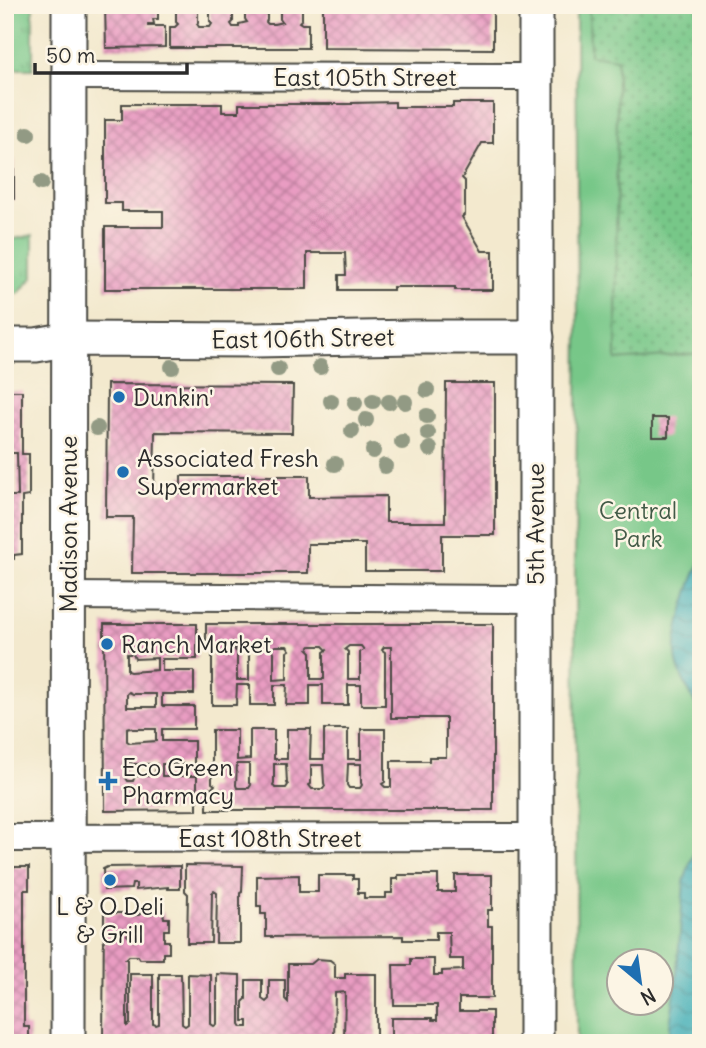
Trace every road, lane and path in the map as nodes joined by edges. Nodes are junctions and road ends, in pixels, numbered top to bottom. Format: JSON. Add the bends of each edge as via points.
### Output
{"nodes":[{"id":1,"x":69,"y":5,"type":"edge"},
{"id":2,"x":536,"y":5,"type":"edge"},
{"id":3,"x":69,"y":76,"type":"junction"},
{"id":4,"x":536,"y":77,"type":"junction"},
{"id":5,"x":5,"y":326,"type":"edge"},
{"id":6,"x":537,"y":337,"type":"junction"},
{"id":7,"x":69,"y":339,"type":"junction"},
{"id":8,"x":5,"y":345,"type":"edge"},
{"id":9,"x":68,"y":596,"type":"junction"},
{"id":10,"x":535,"y":598,"type":"junction"},
{"id":11,"x":536,"y":837,"type":"junction"},
{"id":12,"x":5,"y":838,"type":"edge"},
{"id":13,"x":68,"y":838,"type":"junction"},
{"id":14,"x":68,"y":1043,"type":"edge"},
{"id":15,"x":536,"y":1043,"type":"edge"}],
"edges":[{"from":1,"to":3,"type":"main road","name":"Madison Avenue"},
{"from":2,"to":4,"type":"main road","name":"5th Avenue"},
{"from":3,"to":4,"type":"street","name":"East 105th Street"},
{"from":3,"to":7,"type":"main road","name":"Madison Avenue"},
{"from":4,"to":6,"type":"main road","name":"5th Avenue"},
{"from":5,"to":7,"type":"main road","name":"East 106th Street","via":[[36,326]]},
{"from":6,"to":7,"type":"main road","name":"East 106th Street"},
{"from":6,"to":10,"type":"main road","name":"5th Avenue"},
{"from":7,"to":8,"type":"main road","name":"East 106th Street"},
{"from":7,"to":9,"type":"main road","name":"Madison Avenue"},
{"from":9,"to":10,"type":"street"},
{"from":9,"to":13,"type":"main road","name":"Madison Avenue"},
{"from":10,"to":11,"type":"main road","name":"5th Avenue"},
{"from":11,"to":13,"type":"street","name":"East 108th Street"},
{"from":11,"to":15,"type":"main road","name":"5th Avenue"},
{"from":12,"to":13,"type":"street","name":"East 108th Street"},
{"from":13,"to":14,"type":"main road","name":"Madison Avenue"}]}
